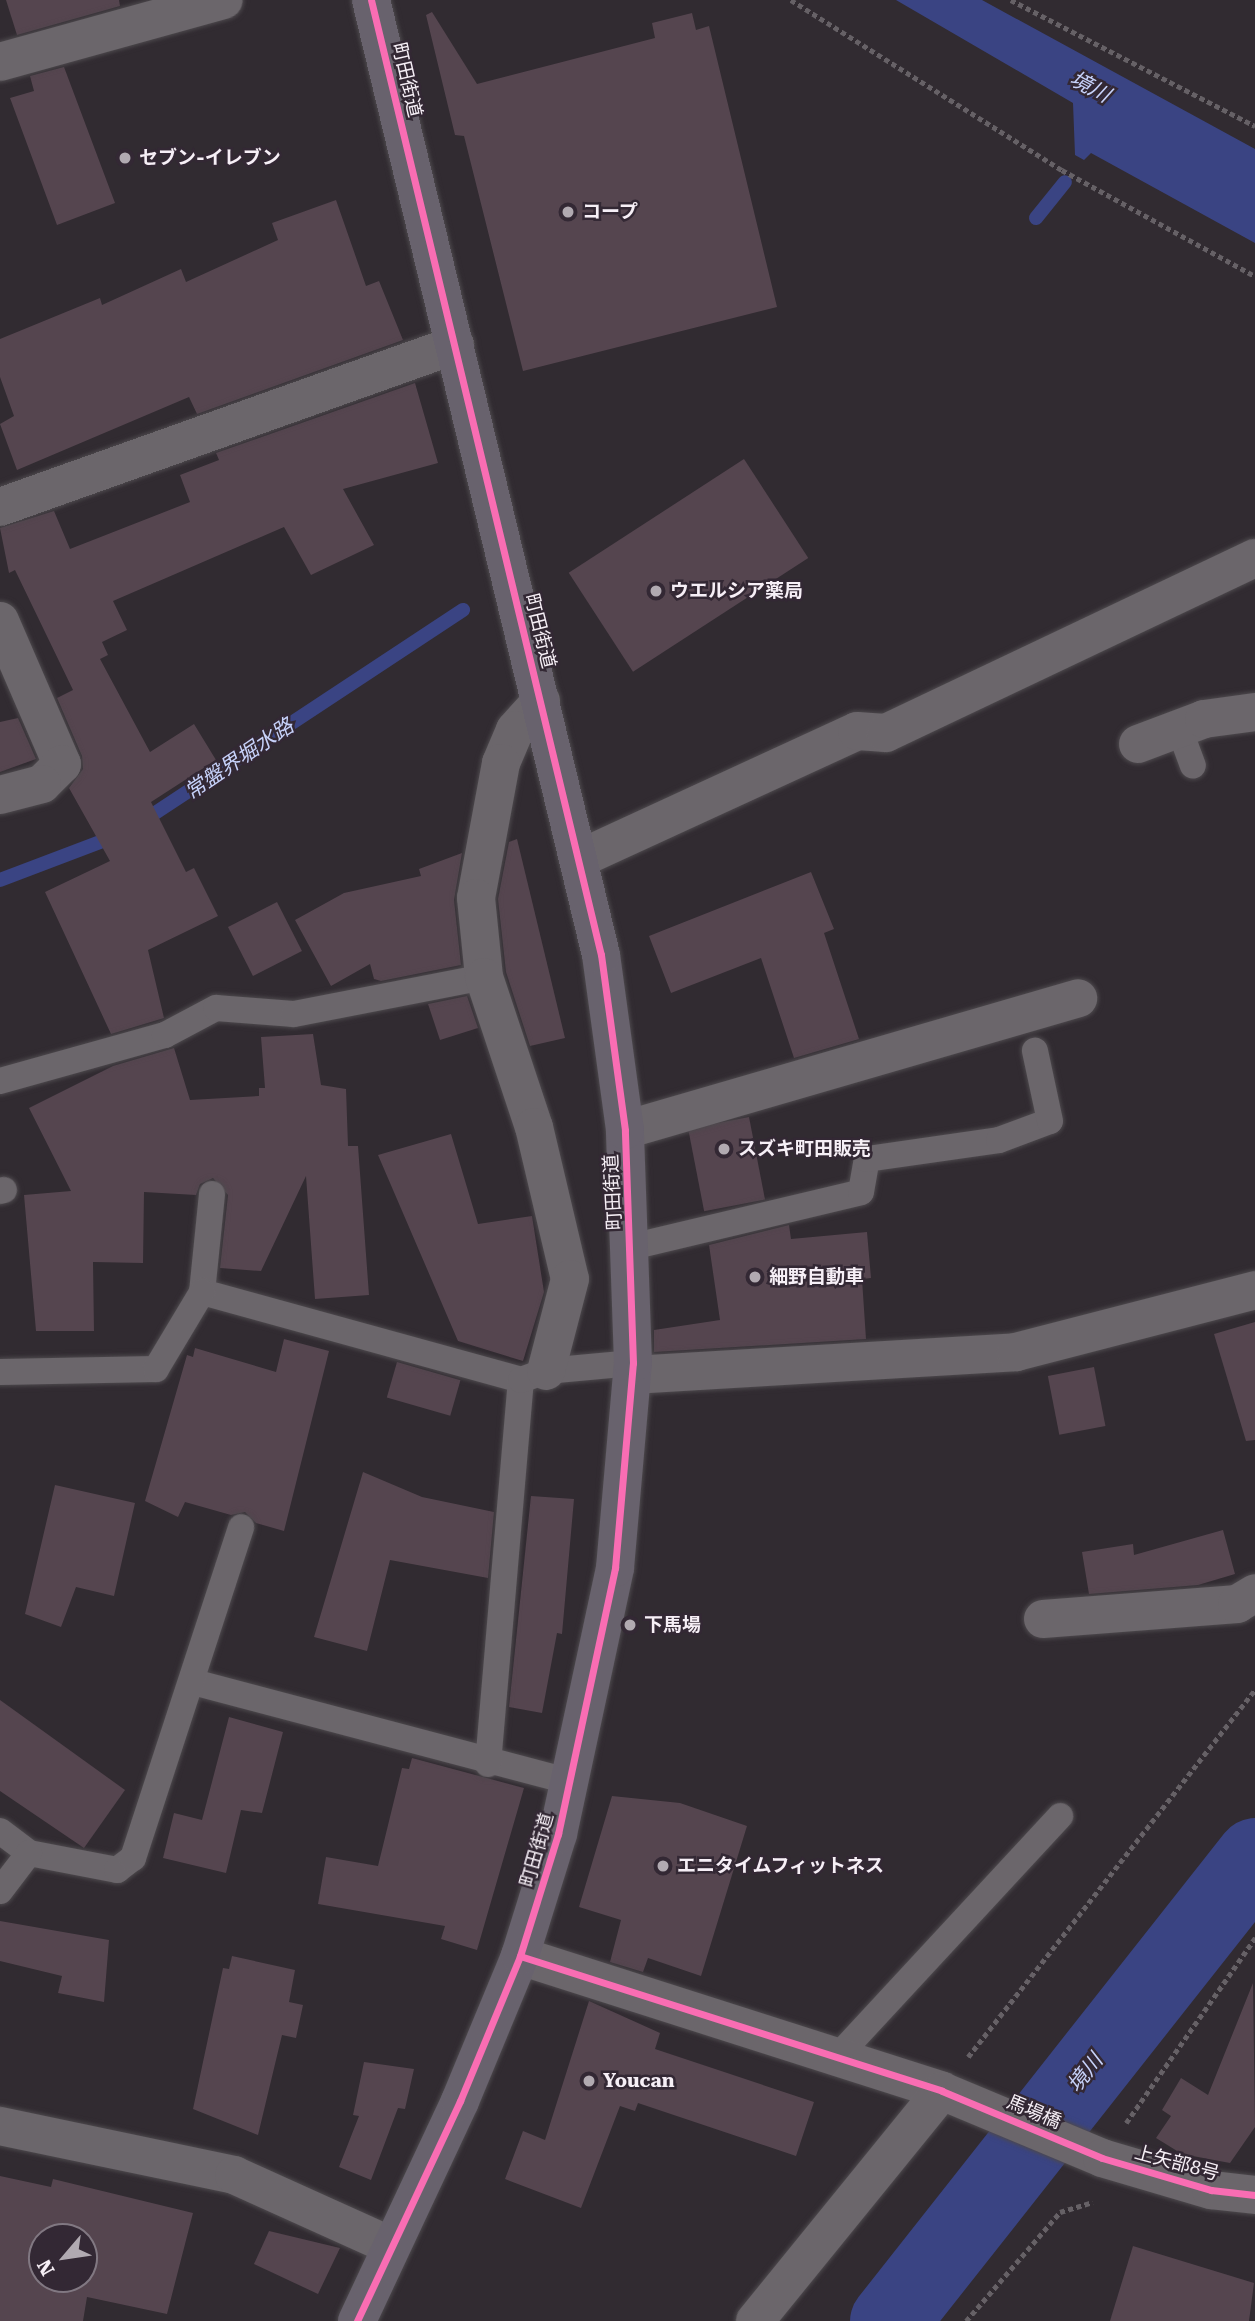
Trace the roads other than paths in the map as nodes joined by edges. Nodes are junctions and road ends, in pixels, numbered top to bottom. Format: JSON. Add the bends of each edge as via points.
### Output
{"nodes":[{"id":1,"x":224,"y":0,"type":"edge"},
{"id":2,"x":371,"y":0,"type":"edge"},
{"id":3,"x":0,"y":62,"type":"edge"},
{"id":4,"x":455,"y":345,"type":"junction"},
{"id":5,"x":0,"y":507,"type":"edge"},
{"id":6,"x":1255,"y":558,"type":"edge"},
{"id":7,"x":0,"y":621,"type":"edge"},
{"id":8,"x":541,"y":701,"type":"junction"},
{"id":9,"x":1255,"y":712,"type":"edge"},
{"id":10,"x":1179,"y":728,"type":"junction"},
{"id":11,"x":1138,"y":744,"type":"dead end"},
{"id":12,"x":1193,"y":766,"type":"dead end"},
{"id":13,"x":0,"y":795,"type":"edge"},
{"id":14,"x":579,"y":859,"type":"junction"},
{"id":15,"x":484,"y":978,"type":"junction"},
{"id":16,"x":1078,"y":998,"type":"dead end"},
{"id":17,"x":1035,"y":1051,"type":"dead end"},
{"id":18,"x":0,"y":1082,"type":"edge"},
{"id":19,"x":625,"y":1130,"type":"junction"},
{"id":20,"x":212,"y":1194,"type":"dead end"},
{"id":21,"x":631,"y":1247,"type":"junction"},
{"id":22,"x":1255,"y":1290,"type":"edge"},
{"id":23,"x":202,"y":1292,"type":"junction"},
{"id":24,"x":633,"y":1369,"type":"junction"},
{"id":25,"x":0,"y":1372,"type":"edge"},
{"id":26,"x":533,"y":1376,"type":"junction"},
{"id":27,"x":241,"y":1528,"type":"dead end"},
{"id":28,"x":1255,"y":1594,"type":"edge"},
{"id":29,"x":1043,"y":1619,"type":"dead end"},
{"id":30,"x":193,"y":1682,"type":"junction"},
{"id":31,"x":488,"y":1764,"type":"junction"},
{"id":32,"x":572,"y":1782,"type":"junction"},
{"id":33,"x":1060,"y":1816,"type":"dead end"},
{"id":34,"x":0,"y":1831,"type":"edge"},
{"id":35,"x":29,"y":1853,"type":"junction"},
{"id":36,"x":0,"y":1891,"type":"edge"},
{"id":37,"x":520,"y":1956,"type":"junction"},
{"id":38,"x":838,"y":2056,"type":"junction"},
{"id":39,"x":952,"y":2095,"type":"junction"},
{"id":40,"x":0,"y":2126,"type":"edge"},
{"id":41,"x":1097,"y":2156,"type":"joint"},
{"id":42,"x":1255,"y":2195,"type":"edge"},
{"id":43,"x":391,"y":2246,"type":"junction"},
{"id":44,"x":357,"y":2321,"type":"edge"},
{"id":45,"x":755,"y":2321,"type":"edge"}],
"edges":[{"from":1,"to":3,"type":"street"},
{"from":2,"to":4,"type":"main road","name":"町田街道"},
{"from":4,"to":5,"type":"street"},
{"from":4,"to":8,"type":"main road","name":"町田街道"},
{"from":6,"to":14,"type":"street","via":[[887,733],[857,731]]},
{"from":7,"to":13,"type":"street","via":[[62,764],[42,784]]},
{"from":8,"to":14,"type":"main road","name":"町田街道"},
{"from":8,"to":15,"type":"street","via":[[515,730],[489,808],[476,898]]},
{"from":9,"to":10,"type":"street"},
{"from":10,"to":11,"type":"street"},
{"from":10,"to":12,"type":"lane"},
{"from":14,"to":19,"type":"main road","name":"町田街道","via":[[605,979]]},
{"from":15,"to":18,"type":"lane","via":[[294,1014],[216,1008],[165,1035]]},
{"from":15,"to":26,"type":"street","via":[[534,1127],[570,1279]]},
{"from":16,"to":19,"type":"street"},
{"from":17,"to":21,"type":"lane","via":[[1050,1121],[999,1140],[867,1159],[861,1192]]},
{"from":19,"to":21,"type":"main road","name":"町田街道"},
{"from":20,"to":23,"type":"lane"},
{"from":21,"to":24,"type":"main road","name":"町田街道"},
{"from":22,"to":24,"type":"street","via":[[1016,1352]]},
{"from":23,"to":25,"type":"lane","via":[[156,1369]]},
{"from":23,"to":26,"type":"lane"},
{"from":24,"to":26,"type":"lane"},
{"from":24,"to":32,"type":"main road","name":"町田街道","via":[[614,1569]]},
{"from":26,"to":31,"type":"lane"},
{"from":27,"to":30,"type":"lane"},
{"from":28,"to":29,"type":"street","via":[[1237,1604]]},
{"from":30,"to":31,"type":"lane"},
{"from":30,"to":35,"type":"lane","via":[[133,1858],[117,1870]]},
{"from":31,"to":32,"type":"lane"},
{"from":32,"to":37,"type":"main road","name":"町田街道"},
{"from":33,"to":38,"type":"lane"},
{"from":34,"to":35,"type":"lane"},
{"from":35,"to":36,"type":"lane"},
{"from":37,"to":38,"type":"street","name":"馬場橋"},
{"from":37,"to":43,"type":"main road","name":"町田街道"},
{"from":38,"to":39,"type":"street","name":"馬場橋"},
{"from":39,"to":41,"type":"street","name":"馬場橋"},
{"from":39,"to":45,"type":"street"},
{"from":40,"to":43,"type":"street","via":[[234,2175]]},
{"from":41,"to":42,"type":"street","name":"上矢部8号","via":[[1211,2190]]},
{"from":43,"to":44,"type":"main road","name":"町田街道"}]}
